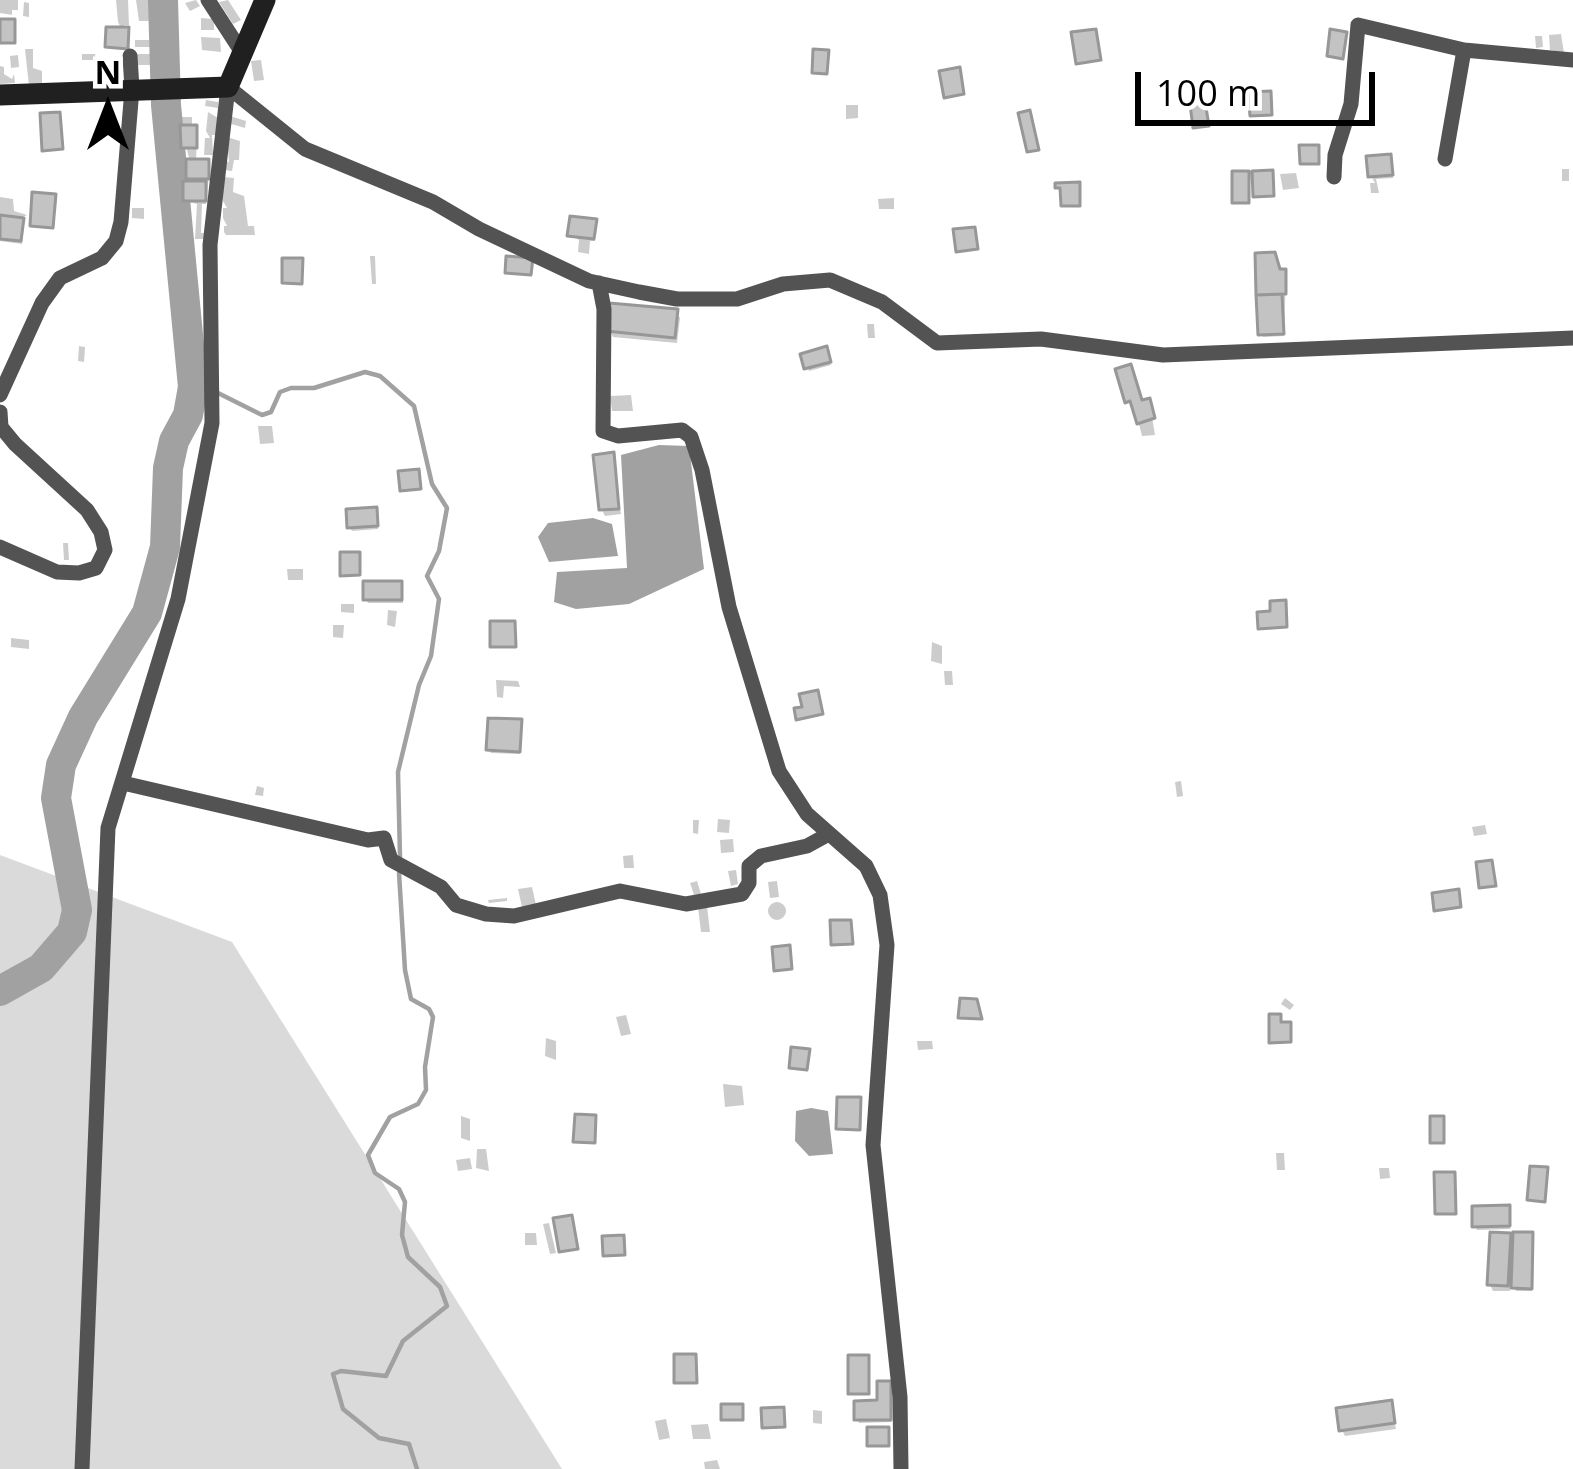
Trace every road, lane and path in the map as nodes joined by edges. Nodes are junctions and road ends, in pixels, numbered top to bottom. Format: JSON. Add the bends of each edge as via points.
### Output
{"nodes":[{"id":1,"x":208,"y":0,"type":"edge"},
{"id":2,"x":266,"y":0,"type":"edge"},
{"id":3,"x":1465,"y":50,"type":"junction"},
{"id":4,"x":241,"y":51,"type":"junction"},
{"id":5,"x":130,"y":56,"type":"dead end"},
{"id":6,"x":1573,"y":60,"type":"edge"},
{"id":7,"x":228,"y":87,"type":"junction"},
{"id":8,"x":142,"y":89,"type":"junction"},
{"id":9,"x":0,"y":95,"type":"edge"},
{"id":10,"x":1445,"y":159,"type":"dead end"},
{"id":11,"x":1334,"y":177,"type":"dead end"},
{"id":12,"x":599,"y":283,"type":"junction"},
{"id":13,"x":1573,"y":338,"type":"edge"},
{"id":14,"x":0,"y":395,"type":"edge"},
{"id":15,"x":0,"y":412,"type":"edge"},
{"id":16,"x":0,"y":547,"type":"edge"},
{"id":17,"x":123,"y":783,"type":"junction"},
{"id":18,"x":827,"y":835,"type":"junction"},
{"id":19,"x":82,"y":1469,"type":"edge"},
{"id":20,"x":901,"y":1469,"type":"edge"}],
"edges":[{"from":1,"to":4,"type":"street"},
{"from":2,"to":4,"type":"street"},
{"from":3,"to":6,"type":"street"},
{"from":3,"to":10,"type":"street"},
{"from":3,"to":11,"type":"street","via":[[1358,25]]},
{"from":4,"to":7,"type":"street"},
{"from":5,"to":8,"type":"street"},
{"from":7,"to":8,"type":"street"},
{"from":7,"to":12,"type":"street","via":[[304,149]]},
{"from":7,"to":17,"type":"street","via":[[210,245],[212,423],[178,599]]},
{"from":8,"to":9,"type":"street"},
{"from":8,"to":14,"type":"street","via":[[116,241],[102,258],[60,278]]},
{"from":12,"to":13,"type":"street","via":[[737,299],[830,280],[882,302],[937,343],[1040,339],[1163,356]]},
{"from":12,"to":18,"type":"street","via":[[603,431],[682,430],[691,437],[759,716],[779,771]]},
{"from":15,"to":16,"type":"street","via":[[15,444],[87,510],[105,550],[96,568],[79,573]]},
{"from":17,"to":18,"type":"street","via":[[384,838],[392,860],[457,905],[486,914],[514,916],[620,891],[686,904],[742,894],[749,866],[761,856]]},
{"from":17,"to":19,"type":"street","via":[[108,828]]},
{"from":18,"to":20,"type":"street","via":[[866,866],[880,895],[887,945],[873,1145]]}]}
